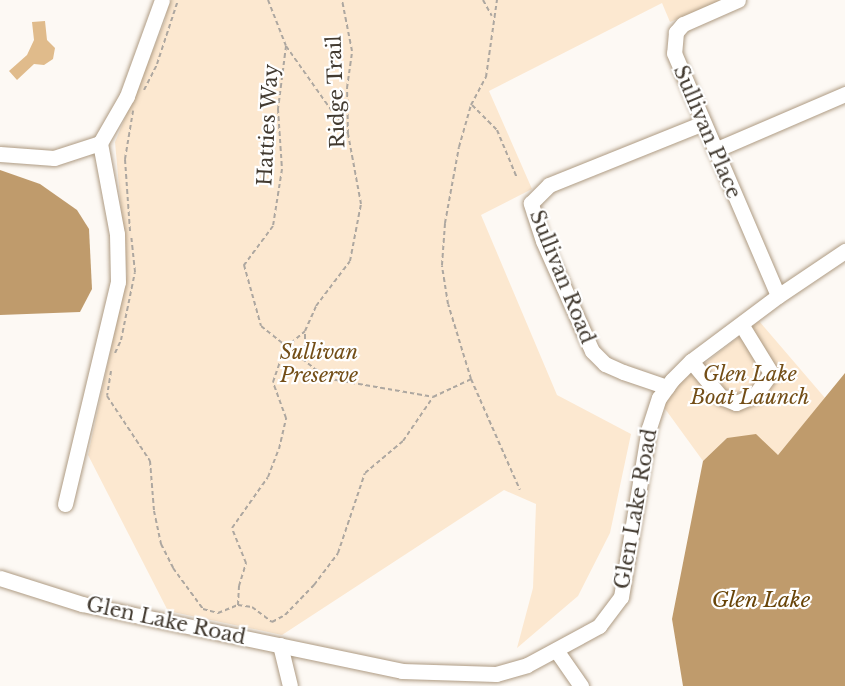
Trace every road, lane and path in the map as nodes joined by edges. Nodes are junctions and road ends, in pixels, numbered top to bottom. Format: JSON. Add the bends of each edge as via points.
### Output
{"nodes":[{"id":1,"x":162,"y":0,"type":"edge"},
{"id":2,"x":178,"y":0,"type":"edge"},
{"id":3,"x":268,"y":0,"type":"edge"},
{"id":4,"x":342,"y":0,"type":"edge"},
{"id":5,"x":483,"y":0,"type":"edge"},
{"id":6,"x":497,"y":0,"type":"edge"},
{"id":7,"x":738,"y":0,"type":"edge"},
{"id":8,"x":492,"y":17,"type":"junction"},
{"id":9,"x":286,"y":46,"type":"junction"},
{"id":10,"x":845,"y":94,"type":"edge"},
{"id":11,"x":139,"y":99,"type":"dead end"},
{"id":12,"x":471,"y":105,"type":"junction"},
{"id":13,"x":134,"y":108,"type":"dead end"},
{"id":14,"x":704,"y":123,"type":"junction"},
{"id":15,"x":348,"y":134,"type":"junction"},
{"id":16,"x":100,"y":143,"type":"junction"},
{"id":17,"x":715,"y":150,"type":"junction"},
{"id":18,"x":0,"y":154,"type":"edge"},
{"id":19,"x":517,"y":178,"type":"dead end"},
{"id":20,"x":845,"y":251,"type":"edge"},
{"id":21,"x":778,"y":296,"type":"junction"},
{"id":22,"x":741,"y":324,"type":"junction"},
{"id":23,"x":305,"y":331,"type":"junction"},
{"id":24,"x":285,"y":348,"type":"junction"},
{"id":25,"x":113,"y":357,"type":"dead end"},
{"id":26,"x":691,"y":361,"type":"junction"},
{"id":27,"x":305,"y":362,"type":"junction"},
{"id":28,"x":111,"y":367,"type":"dead end"},
{"id":29,"x":471,"y":380,"type":"junction"},
{"id":30,"x":667,"y":387,"type":"junction"},
{"id":31,"x":434,"y":397,"type":"junction"},
{"id":32,"x":520,"y":490,"type":"dead end"},
{"id":33,"x":64,"y":504,"type":"dead end"},
{"id":34,"x":0,"y":578,"type":"edge"},
{"id":35,"x":238,"y":605,"type":"junction"},
{"id":36,"x":280,"y":645,"type":"junction"},
{"id":37,"x":556,"y":650,"type":"junction"},
{"id":38,"x":291,"y":686,"type":"edge"},
{"id":39,"x":581,"y":686,"type":"edge"}],
"edges":[{"from":1,"to":16,"type":"street","via":[[127,96]]},
{"from":2,"to":11,"type":"path","via":[[157,64]]},
{"from":3,"to":9,"type":"path"},
{"from":4,"to":15,"type":"path","name":"Ridge Trail","via":[[352,51]]},
{"from":5,"to":8,"type":"path"},
{"from":6,"to":8,"type":"path"},
{"from":7,"to":14,"type":"street","name":"Sullivan Place","via":[[683,24],[673,44]]},
{"from":8,"to":12,"type":"path","via":[[486,77]]},
{"from":9,"to":15,"type":"path"},
{"from":9,"to":24,"type":"path","name":"Hatties Way","via":[[278,109],[282,169],[273,226],[244,265],[261,326]]},
{"from":10,"to":17,"type":"street"},
{"from":12,"to":19,"type":"path","via":[[497,130]]},
{"from":12,"to":29,"type":"path","via":[[445,223],[442,265],[448,304]]},
{"from":13,"to":25,"type":"path","via":[[125,159],[135,272],[121,340]]},
{"from":14,"to":17,"type":"street","name":"Sullivan Place"},
{"from":14,"to":30,"type":"street","name":"Sullivan Road","via":[[549,185],[531,203],[543,241],[592,351],[605,364]]},
{"from":15,"to":23,"type":"path","name":"Ridge Trail","via":[[362,204],[350,261],[316,306]]},
{"from":16,"to":18,"type":"street","via":[[54,158]]},
{"from":16,"to":33,"type":"street","via":[[117,234],[118,282]]},
{"from":17,"to":21,"type":"street","name":"Sullivan Place"},
{"from":20,"to":21,"type":"street","name":"Glen Lake Road"},
{"from":21,"to":22,"type":"street","name":"Glen Lake Road"},
{"from":22,"to":26,"type":"street","name":"Glen Lake Road"},
{"from":22,"to":26,"type":"street","via":[[771,373],[755,395],[736,403],[721,397]]},
{"from":23,"to":24,"type":"path","name":"Ridge Trail"},
{"from":23,"to":27,"type":"path"},
{"from":24,"to":27,"type":"path","name":"Hatties Way"},
{"from":24,"to":35,"type":"path","via":[[273,382],[286,418],[279,449],[268,477],[232,528],[246,563],[238,586]]},
{"from":26,"to":30,"type":"street","name":"Glen Lake Road"},
{"from":27,"to":31,"type":"path","name":"Hatties Way","via":[[336,380]]},
{"from":28,"to":35,"type":"path","via":[[107,396],[150,461],[159,533],[173,567],[203,609],[218,613]]},
{"from":29,"to":31,"type":"path"},
{"from":29,"to":32,"type":"path"},
{"from":30,"to":37,"type":"street","name":"Glen Lake Road","via":[[648,428],[621,597],[599,626]]},
{"from":31,"to":35,"type":"path","via":[[404,441],[365,473],[338,553],[307,593],[273,622],[252,607]]},
{"from":34,"to":36,"type":"street","name":"Glen Lake Road","via":[[82,604]]},
{"from":36,"to":37,"type":"street","name":"Glen Lake Road","via":[[402,671],[456,675],[496,674],[527,665]]},
{"from":36,"to":38,"type":"street"},
{"from":37,"to":39,"type":"street"}]}
